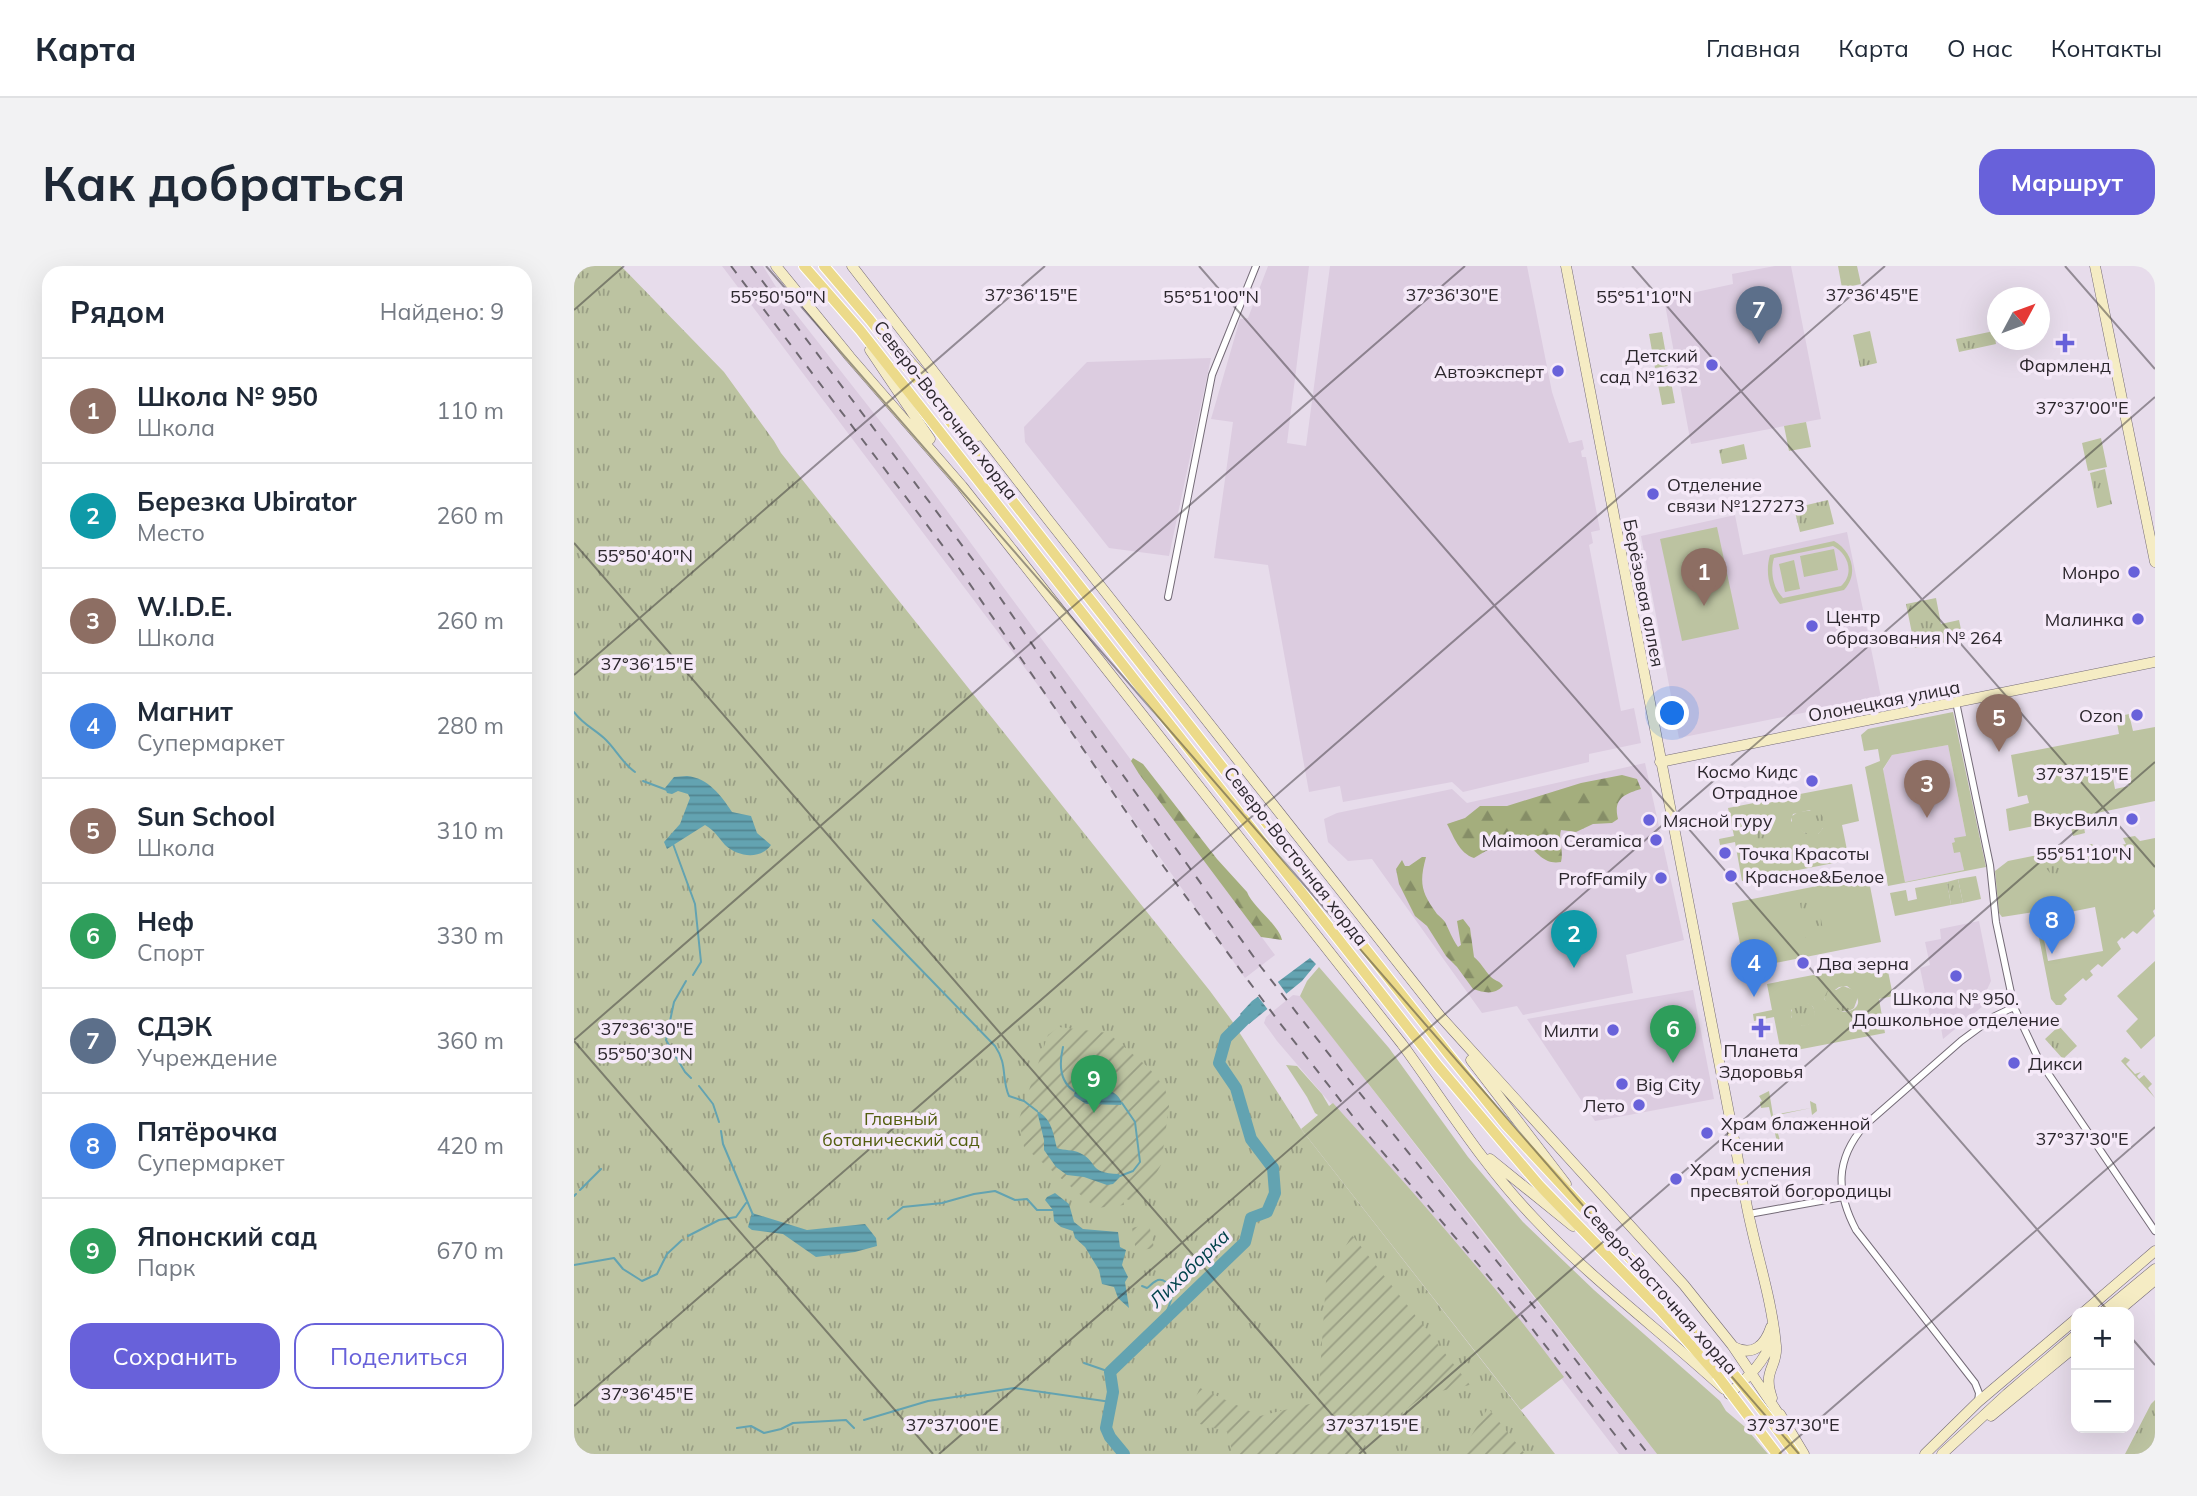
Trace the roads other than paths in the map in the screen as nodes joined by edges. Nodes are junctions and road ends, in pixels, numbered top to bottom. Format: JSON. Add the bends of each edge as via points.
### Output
{"nodes":[{"id":1,"x":776,"y":266,"type":"edge"},
{"id":2,"x":804,"y":266,"type":"edge"},
{"id":3,"x":824,"y":266,"type":"edge"},
{"id":4,"x":851,"y":266,"type":"edge"},
{"id":5,"x":1256,"y":266,"type":"edge"},
{"id":6,"x":1566,"y":266,"type":"edge"},
{"id":7,"x":2095,"y":266,"type":"edge"},
{"id":8,"x":844,"y":311,"type":"junction"},
{"id":9,"x":870,"y":320,"type":"junction"},
{"id":10,"x":1012,"y":473,"type":"junction"},
{"id":11,"x":962,"y":486,"type":"junction"},
{"id":12,"x":2155,"y":562,"type":"edge"},
{"id":13,"x":1168,"y":597,"type":"dead end"},
{"id":14,"x":2155,"y":662,"type":"edge"},
{"id":15,"x":1956,"y":702,"type":"junction"},
{"id":16,"x":1661,"y":762,"type":"junction"},
{"id":17,"x":2014,"y":1007,"type":"junction"},
{"id":18,"x":1440,"y":1016,"type":"junction"},
{"id":19,"x":1460,"y":1128,"type":"junction"},
{"id":20,"x":1843,"y":1197,"type":"junction"},
{"id":21,"x":1749,"y":1214,"type":"junction"},
{"id":22,"x":1592,"y":1219,"type":"junction"},
{"id":23,"x":2155,"y":1231,"type":"edge"},
{"id":24,"x":1594,"y":1241,"type":"junction"},
{"id":25,"x":2155,"y":1251,"type":"edge"},
{"id":26,"x":2155,"y":1269,"type":"edge"},
{"id":27,"x":2155,"y":1280,"type":"edge"},
{"id":28,"x":2090,"y":1307,"type":"edge"},
{"id":29,"x":2109,"y":1307,"type":"edge"},
{"id":30,"x":2123,"y":1307,"type":"edge"},
{"id":31,"x":1773,"y":1323,"type":"junction"},
{"id":32,"x":2071,"y":1323,"type":"edge"},
{"id":33,"x":1775,"y":1337,"type":"junction"},
{"id":34,"x":2071,"y":1339,"type":"edge"},
{"id":35,"x":1732,"y":1345,"type":"junction"},
{"id":36,"x":2071,"y":1350,"type":"edge"},
{"id":37,"x":1773,"y":1362,"type":"junction"},
{"id":38,"x":1754,"y":1378,"type":"junction"},
{"id":39,"x":1732,"y":1397,"type":"junction"},
{"id":40,"x":1978,"y":1402,"type":"junction"},
{"id":41,"x":1782,"y":1419,"type":"junction"},
{"id":42,"x":1777,"y":1454,"type":"edge"},
{"id":43,"x":1782,"y":1454,"type":"edge"},
{"id":44,"x":1795,"y":1454,"type":"edge"},
{"id":45,"x":1804,"y":1454,"type":"edge"},
{"id":46,"x":1925,"y":1454,"type":"edge"},
{"id":47,"x":1943,"y":1454,"type":"edge"}],
"edges":[{"from":1,"to":11,"type":"main road"},
{"from":2,"to":8,"type":"main road","name":"Северо-Восточная хорда"},
{"from":3,"to":9,"type":"main road","name":"Северо-Восточная хорда"},
{"from":4,"to":10,"type":"main road"},
{"from":5,"to":13,"type":"street","via":[[1212,375]]},
{"from":6,"to":16,"type":"main road","name":"Берёзовая аллея"},
{"from":7,"to":12,"type":"main road"},
{"from":8,"to":11,"type":"main road"},
{"from":8,"to":24,"type":"main road","name":"Северо-Восточная хорда","via":[[1495,1134]]},
{"from":9,"to":10,"type":"main road"},
{"from":9,"to":22,"type":"main road","name":"Северо-Восточная хорда","via":[[1506,1125]]},
{"from":10,"to":18,"type":"main road"},
{"from":11,"to":19,"type":"main road","via":[[1402,1044]]},
{"from":14,"to":15,"type":"main road","name":"Олонецкая улица"},
{"from":15,"to":16,"type":"main road","name":"Олонецкая улица"},
{"from":15,"to":17,"type":"street"},
{"from":16,"to":21,"type":"main road","name":"Берёзовая аллея"},
{"from":17,"to":20,"type":"street","via":[[1961,1041],[1864,1126],[1844,1157]]},
{"from":17,"to":23,"type":"street","via":[[2039,1060]]},
{"from":18,"to":22,"type":"main road"},
{"from":18,"to":35,"type":"main road","via":[[1653,1249]]},
{"from":19,"to":24,"type":"main road","via":[[1495,1164]]},
{"from":19,"to":39,"type":"main road","via":[[1563,1248]]},
{"from":20,"to":21,"type":"street"},
{"from":20,"to":40,"type":"street","via":[[1856,1230],[1975,1383]]},
{"from":21,"to":31,"type":"main road","name":"Берёзовая аллея"},
{"from":22,"to":44,"type":"main road","name":"Северо-Восточная хорда","bridge":true,"via":[[1716,1350]]},
{"from":24,"to":42,"type":"main road","name":"Северо-Восточная хорда","bridge":true,"via":[[1695,1348]]},
{"from":25,"to":28,"type":"main road"},
{"from":26,"to":29,"type":"main road"},
{"from":27,"to":30,"type":"main road"},
{"from":31,"to":33,"type":"main road","name":"Берёзовая аллея"},
{"from":31,"to":35,"type":"main road","via":[[1757,1349],[1744,1351]]},
{"from":32,"to":40,"type":"main road"},
{"from":33,"to":37,"type":"main road","name":"Берёзовая аллея"},
{"from":33,"to":38,"type":"main road"},
{"from":34,"to":47,"type":"main road"},
{"from":35,"to":38,"type":"main road"},
{"from":36,"to":47,"type":"main road"},
{"from":37,"to":38,"type":"main road"},
{"from":37,"to":41,"type":"main road","name":"Берёзовая аллея","via":[[1768,1387]]},
{"from":38,"to":39,"type":"main road"},
{"from":38,"to":41,"type":"main road"},
{"from":39,"to":43,"type":"main road"},
{"from":40,"to":46,"type":"main road"},
{"from":41,"to":45,"type":"main road","name":"Берёзовая аллея"}]}
